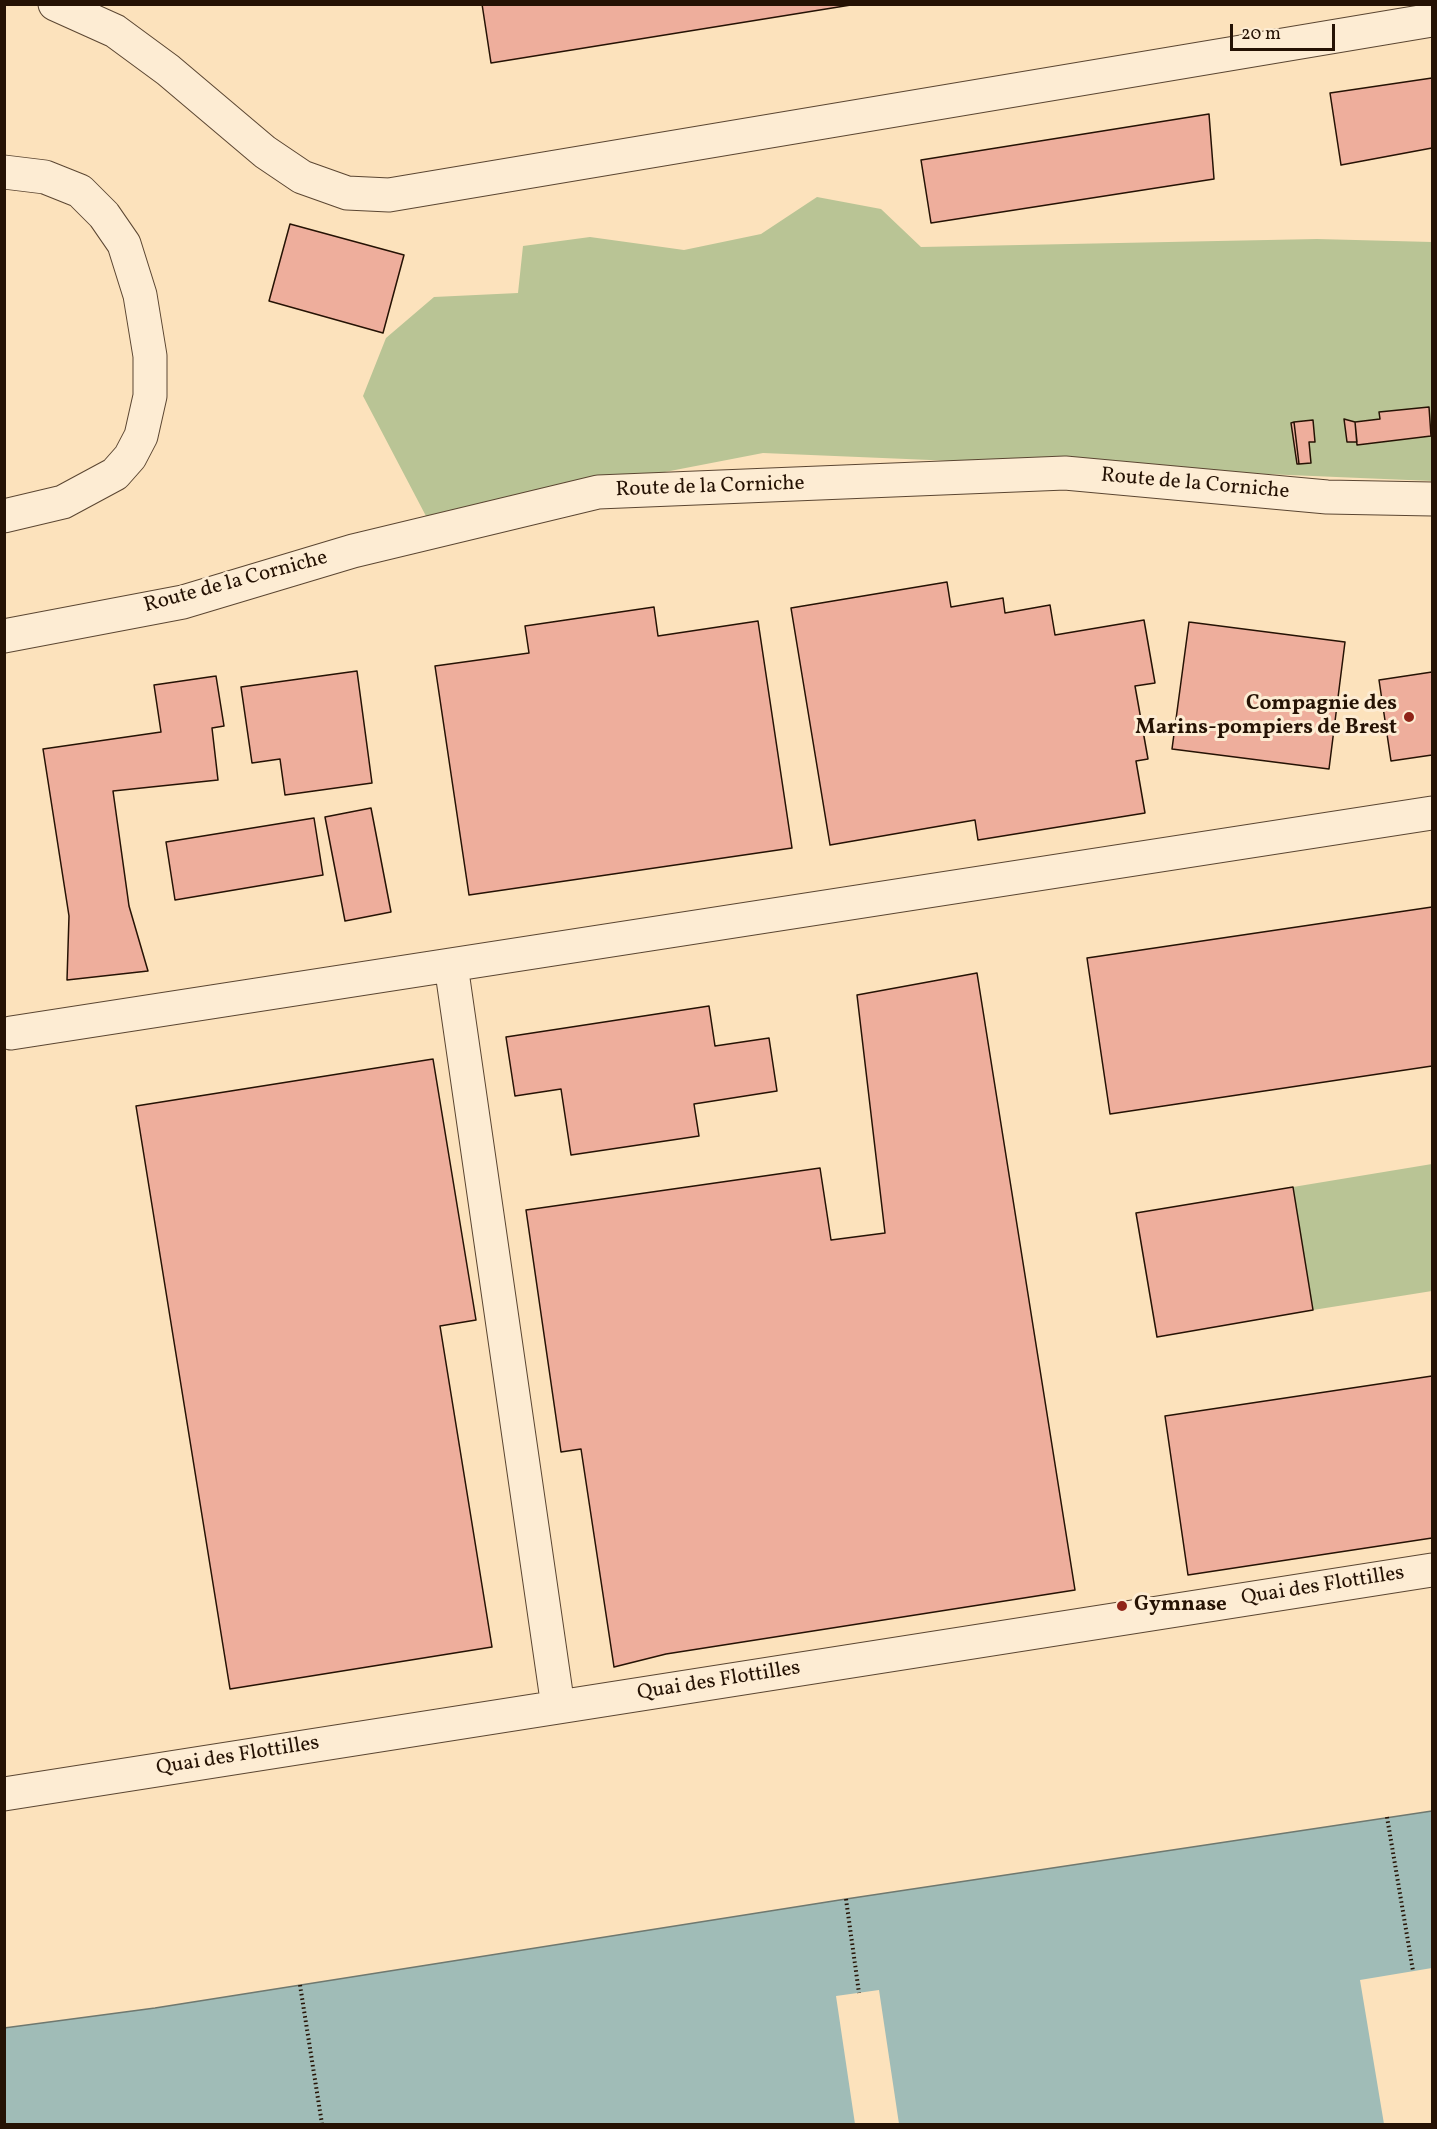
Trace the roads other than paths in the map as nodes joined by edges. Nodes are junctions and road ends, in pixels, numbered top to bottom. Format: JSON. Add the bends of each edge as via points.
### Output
{"nodes":[{"id":1,"x":55,"y":4,"type":"edge"},
{"id":2,"x":1432,"y":20,"type":"edge"},
{"id":3,"x":4,"y":172,"type":"edge"},
{"id":4,"x":1432,"y":499,"type":"edge"},
{"id":5,"x":4,"y":516,"type":"edge"},
{"id":6,"x":4,"y":636,"type":"edge"},
{"id":7,"x":1432,"y":813,"type":"edge"},
{"id":8,"x":451,"y":965,"type":"junction"},
{"id":9,"x":7,"y":1033,"type":"edge"},
{"id":10,"x":1432,"y":1570,"type":"edge"},
{"id":11,"x":558,"y":1707,"type":"junction"},
{"id":12,"x":4,"y":1794,"type":"edge"}],
"edges":[{"from":1,"to":2,"type":"street","via":[[115,31],[265,152],[302,177],[347,193],[388,195]]},
{"from":3,"to":5,"type":"street","via":[[45,177],[80,191],[104,215],[124,244],[140,295],[150,356],[150,396],[141,436],[116,474],[63,502]]},
{"from":4,"to":6,"type":"street","name":"Route de la Corniche","via":[[1327,497],[1065,473],[598,492],[353,551],[183,602]]},
{"from":7,"to":8,"type":"street"},
{"from":8,"to":9,"type":"street"},
{"from":8,"to":11,"type":"street"},
{"from":10,"to":11,"type":"street","name":"Quai des Flottilles"},
{"from":11,"to":12,"type":"street","name":"Quai des Flottilles"}]}
